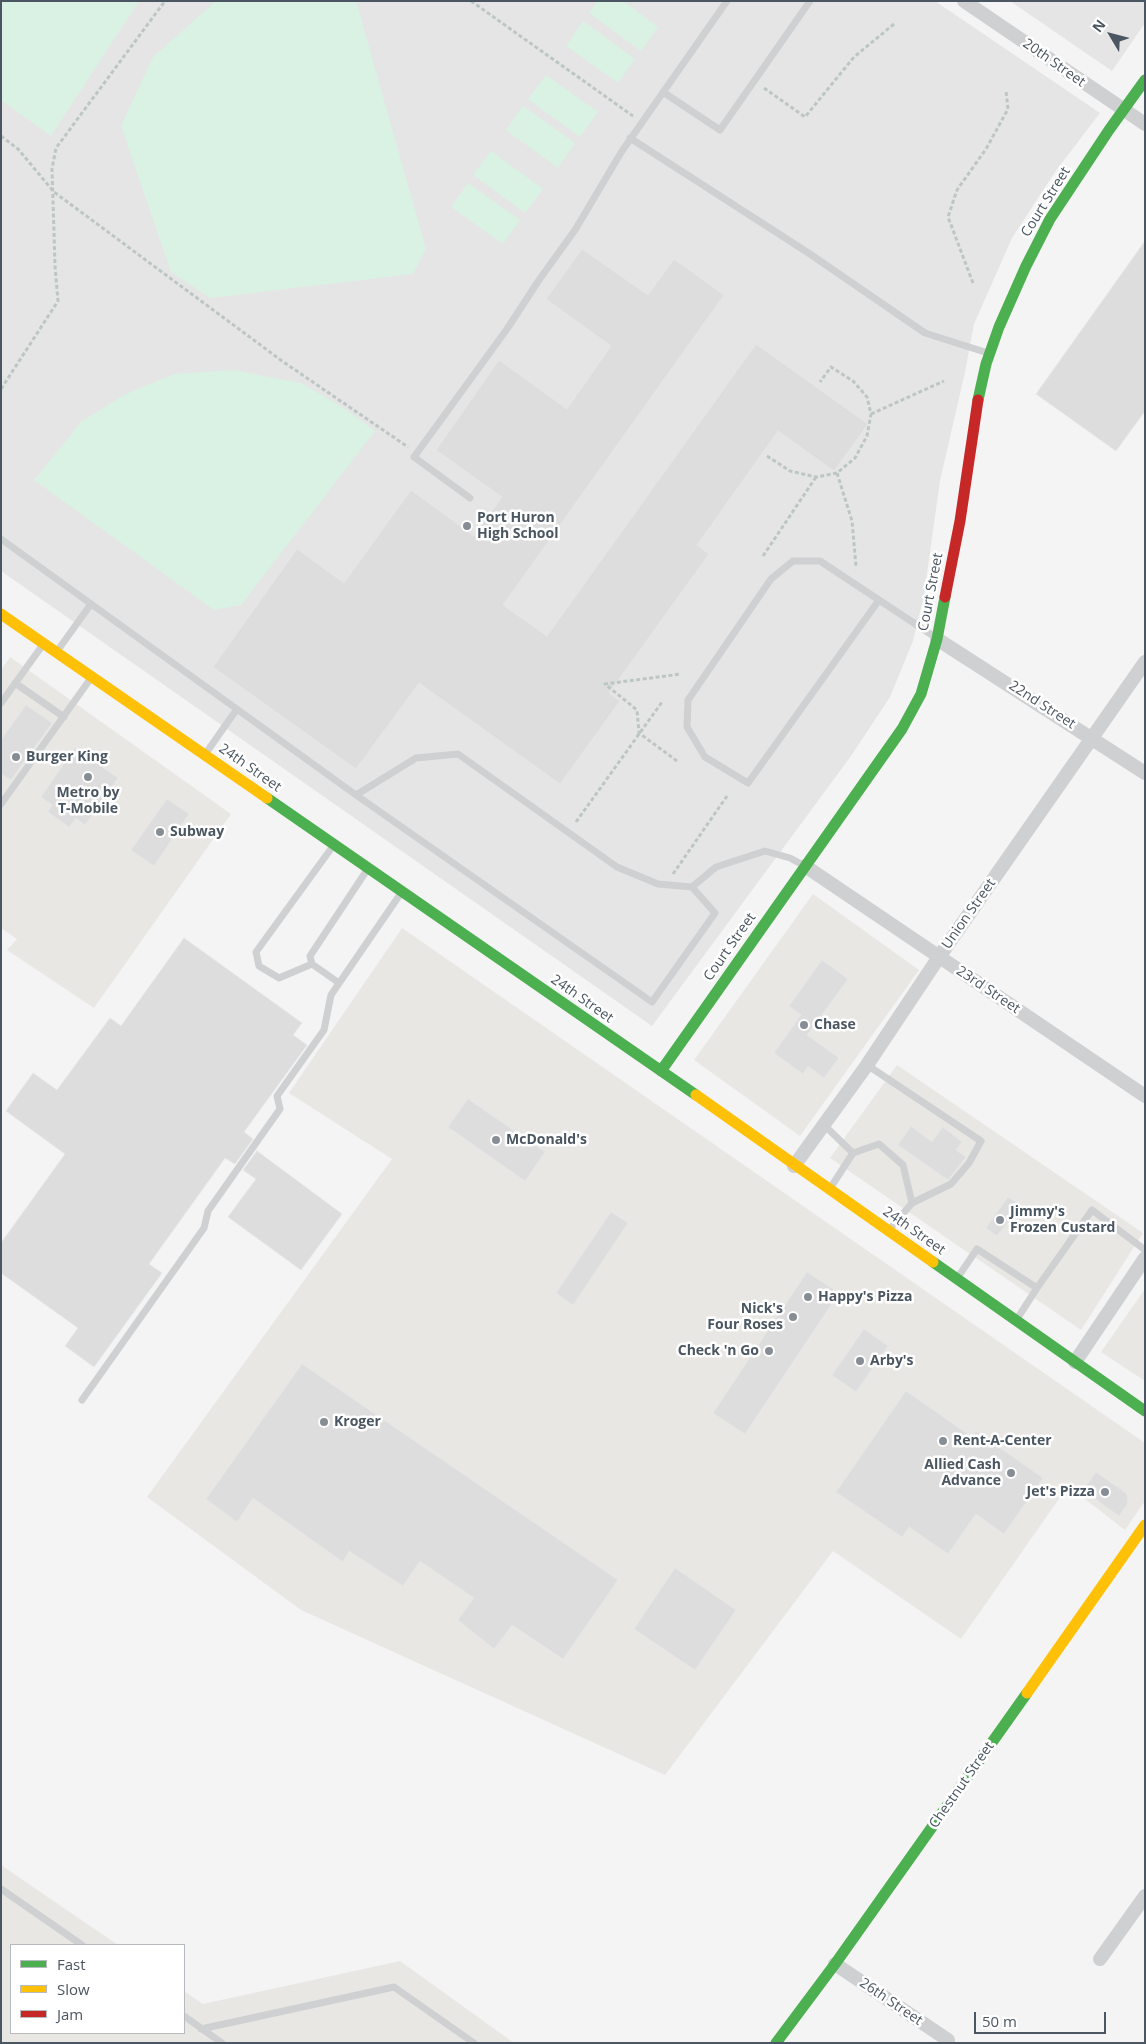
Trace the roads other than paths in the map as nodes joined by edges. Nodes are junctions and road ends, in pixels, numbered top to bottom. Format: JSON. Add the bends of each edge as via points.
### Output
{"nodes":[{"id":1,"x":727,"y":1,"type":"edge"},
{"id":2,"x":810,"y":1,"type":"edge"},
{"id":3,"x":964,"y":1,"type":"edge"},
{"id":4,"x":1145,"y":80,"type":"edge"},
{"id":5,"x":663,"y":92,"type":"junction"},
{"id":6,"x":1125,"y":110,"type":"junction"},
{"id":7,"x":1145,"y":124,"type":"edge"},
{"id":8,"x":630,"y":138,"type":"junction"},
{"id":9,"x":990,"y":353,"type":"junction"},
{"id":10,"x":470,"y":498,"type":"dead end"},
{"id":11,"x":1,"y":539,"type":"edge"},
{"id":12,"x":880,"y":600,"type":"junction"},
{"id":13,"x":91,"y":604,"type":"junction"},
{"id":14,"x":1,"y":614,"type":"edge"},
{"id":15,"x":938,"y":638,"type":"junction"},
{"id":16,"x":44,"y":644,"type":"junction"},
{"id":17,"x":56,"y":652,"type":"junction"},
{"id":18,"x":1145,"y":662,"type":"edge"},
{"id":19,"x":92,"y":677,"type":"junction"},
{"id":20,"x":16,"y":683,"type":"junction"},
{"id":21,"x":1,"y":703,"type":"edge"},
{"id":22,"x":237,"y":709,"type":"junction"},
{"id":23,"x":64,"y":717,"type":"junction"},
{"id":24,"x":1093,"y":738,"type":"junction"},
{"id":25,"x":204,"y":755,"type":"junction"},
{"id":26,"x":1145,"y":773,"type":"edge"},
{"id":27,"x":356,"y":796,"type":"junction"},
{"id":28,"x":1,"y":804,"type":"edge"},
{"id":29,"x":334,"y":845,"type":"junction"},
{"id":30,"x":806,"y":866,"type":"junction"},
{"id":31,"x":368,"y":869,"type":"junction"},
{"id":32,"x":692,"y":887,"type":"junction"},
{"id":33,"x":402,"y":892,"type":"junction"},
{"id":34,"x":939,"y":957,"type":"junction"},
{"id":35,"x":312,"y":964,"type":"junction"},
{"id":36,"x":339,"y":983,"type":"junction"},
{"id":37,"x":867,"y":1065,"type":"junction"},
{"id":38,"x":661,"y":1071,"type":"junction"},
{"id":39,"x":1145,"y":1096,"type":"edge"},
{"id":40,"x":824,"y":1125,"type":"junction"},
{"id":41,"x":853,"y":1153,"type":"junction"},
{"id":42,"x":794,"y":1166,"type":"junction"},
{"id":43,"x":829,"y":1190,"type":"junction"},
{"id":44,"x":912,"y":1203,"type":"junction"},
{"id":45,"x":888,"y":1232,"type":"junction"},
{"id":46,"x":1145,"y":1250,"type":"edge"},
{"id":47,"x":1145,"y":1258,"type":"edge"},
{"id":48,"x":956,"y":1279,"type":"junction"},
{"id":49,"x":1037,"y":1288,"type":"junction"},
{"id":50,"x":1016,"y":1321,"type":"junction"},
{"id":51,"x":1075,"y":1362,"type":"junction"},
{"id":52,"x":82,"y":1400,"type":"dead end"},
{"id":53,"x":1145,"y":1411,"type":"edge"},
{"id":54,"x":1145,"y":1525,"type":"edge"},
{"id":55,"x":1,"y":1888,"type":"edge"},
{"id":56,"x":1145,"y":1896,"type":"edge"},
{"id":57,"x":81,"y":1944,"type":"edge"},
{"id":58,"x":1100,"y":1960,"type":"dead end"},
{"id":59,"x":835,"y":1964,"type":"junction"},
{"id":60,"x":185,"y":2017,"type":"edge"},
{"id":61,"x":201,"y":2028,"type":"junction"},
{"id":62,"x":948,"y":2040,"type":"dead end"},
{"id":63,"x":222,"y":2043,"type":"edge"},
{"id":64,"x":474,"y":2043,"type":"edge"},
{"id":65,"x":776,"y":2043,"type":"edge"}],
"edges":[{"from":1,"to":5,"type":"lane"},
{"from":2,"to":5,"type":"lane","via":[[720,130]]},
{"from":3,"to":6,"type":"street","name":"20th Street"},
{"from":4,"to":6,"type":"street","name":"Court Street"},
{"from":5,"to":8,"type":"lane"},
{"from":6,"to":7,"type":"street","name":"20th Street"},
{"from":6,"to":9,"type":"street","name":"Court Street","via":[[1050,219],[1026,266]]},
{"from":8,"to":9,"type":"lane","via":[[925,333]]},
{"from":8,"to":10,"type":"lane","via":[[575,230],[414,457]]},
{"from":9,"to":15,"type":"street","name":"Court Street","via":[[980,390]]},
{"from":11,"to":13,"type":"lane"},
{"from":12,"to":12,"type":"lane","via":[[820,560],[793,561],[771,579],[688,700],[687,727],[705,757],[748,783]]},
{"from":12,"to":15,"type":"lane"},
{"from":13,"to":17,"type":"lane"},
{"from":13,"to":22,"type":"lane"},
{"from":14,"to":16,"type":"street","name":"24th Street"},
{"from":15,"to":24,"type":"street","name":"22nd Street"},
{"from":15,"to":30,"type":"street","name":"Court Street","via":[[920,694],[902,729]]},
{"from":16,"to":17,"type":"street","name":"24th Street"},
{"from":16,"to":20,"type":"lane"},
{"from":17,"to":19,"type":"street","name":"24th Street"},
{"from":18,"to":24,"type":"street","name":"Union Street"},
{"from":19,"to":23,"type":"lane"},
{"from":19,"to":25,"type":"street","name":"24th Street"},
{"from":20,"to":21,"type":"lane"},
{"from":20,"to":23,"type":"lane"},
{"from":22,"to":25,"type":"lane"},
{"from":22,"to":27,"type":"lane"},
{"from":23,"to":28,"type":"lane"},
{"from":24,"to":26,"type":"street","name":"22nd Street"},
{"from":24,"to":34,"type":"street","name":"Union Street"},
{"from":25,"to":29,"type":"street","name":"24th Street"},
{"from":27,"to":32,"type":"lane","via":[[416,758],[458,754],[617,867],[658,884]]},
{"from":27,"to":32,"type":"lane","via":[[652,1002],[715,913]]},
{"from":29,"to":31,"type":"street","name":"24th Street"},
{"from":29,"to":35,"type":"lane","via":[[256,952],[259,966],[279,978]]},
{"from":30,"to":32,"type":"lane","via":[[765,851],[716,867]]},
{"from":30,"to":34,"type":"street","name":"23rd Street"},
{"from":30,"to":38,"type":"street","name":"Court Street"},
{"from":31,"to":33,"type":"street","name":"24th Street"},
{"from":31,"to":35,"type":"lane","via":[[310,956]]},
{"from":33,"to":36,"type":"lane"},
{"from":33,"to":38,"type":"street","name":"24th Street"},
{"from":34,"to":37,"type":"street","name":"Union Street"},
{"from":34,"to":39,"type":"street","name":"23rd Street"},
{"from":35,"to":36,"type":"lane"},
{"from":36,"to":52,"type":"lane","via":[[330,995],[324,1030],[277,1096],[280,1109],[208,1211],[204,1228]]},
{"from":37,"to":40,"type":"street","name":"Union Street"},
{"from":37,"to":44,"type":"lane","via":[[981,1140],[969,1163],[951,1184]]},
{"from":38,"to":42,"type":"street","name":"24th Street"},
{"from":40,"to":41,"type":"lane"},
{"from":40,"to":42,"type":"street","name":"Union Street"},
{"from":41,"to":43,"type":"lane"},
{"from":41,"to":44,"type":"lane","via":[[879,1144],[903,1164]]},
{"from":42,"to":43,"type":"street","name":"24th Street"},
{"from":43,"to":45,"type":"street","name":"24th Street"},
{"from":44,"to":45,"type":"lane"},
{"from":45,"to":48,"type":"street","name":"24th Street"},
{"from":46,"to":49,"type":"lane","via":[[1092,1210]]},
{"from":47,"to":51,"type":"street"},
{"from":48,"to":49,"type":"lane","via":[[977,1249]]},
{"from":48,"to":50,"type":"street","name":"24th Street"},
{"from":49,"to":50,"type":"lane"},
{"from":50,"to":51,"type":"street","name":"24th Street"},
{"from":51,"to":53,"type":"street","name":"24th Street"},
{"from":54,"to":59,"type":"street","name":"Chestnut Street"},
{"from":55,"to":57,"type":"lane"},
{"from":56,"to":58,"type":"street"},
{"from":59,"to":62,"type":"street","name":"26th Street"},
{"from":59,"to":65,"type":"street","name":"Chestnut Street"},
{"from":60,"to":61,"type":"lane"},
{"from":61,"to":63,"type":"lane"},
{"from":61,"to":64,"type":"lane","via":[[394,1987]]}]}
